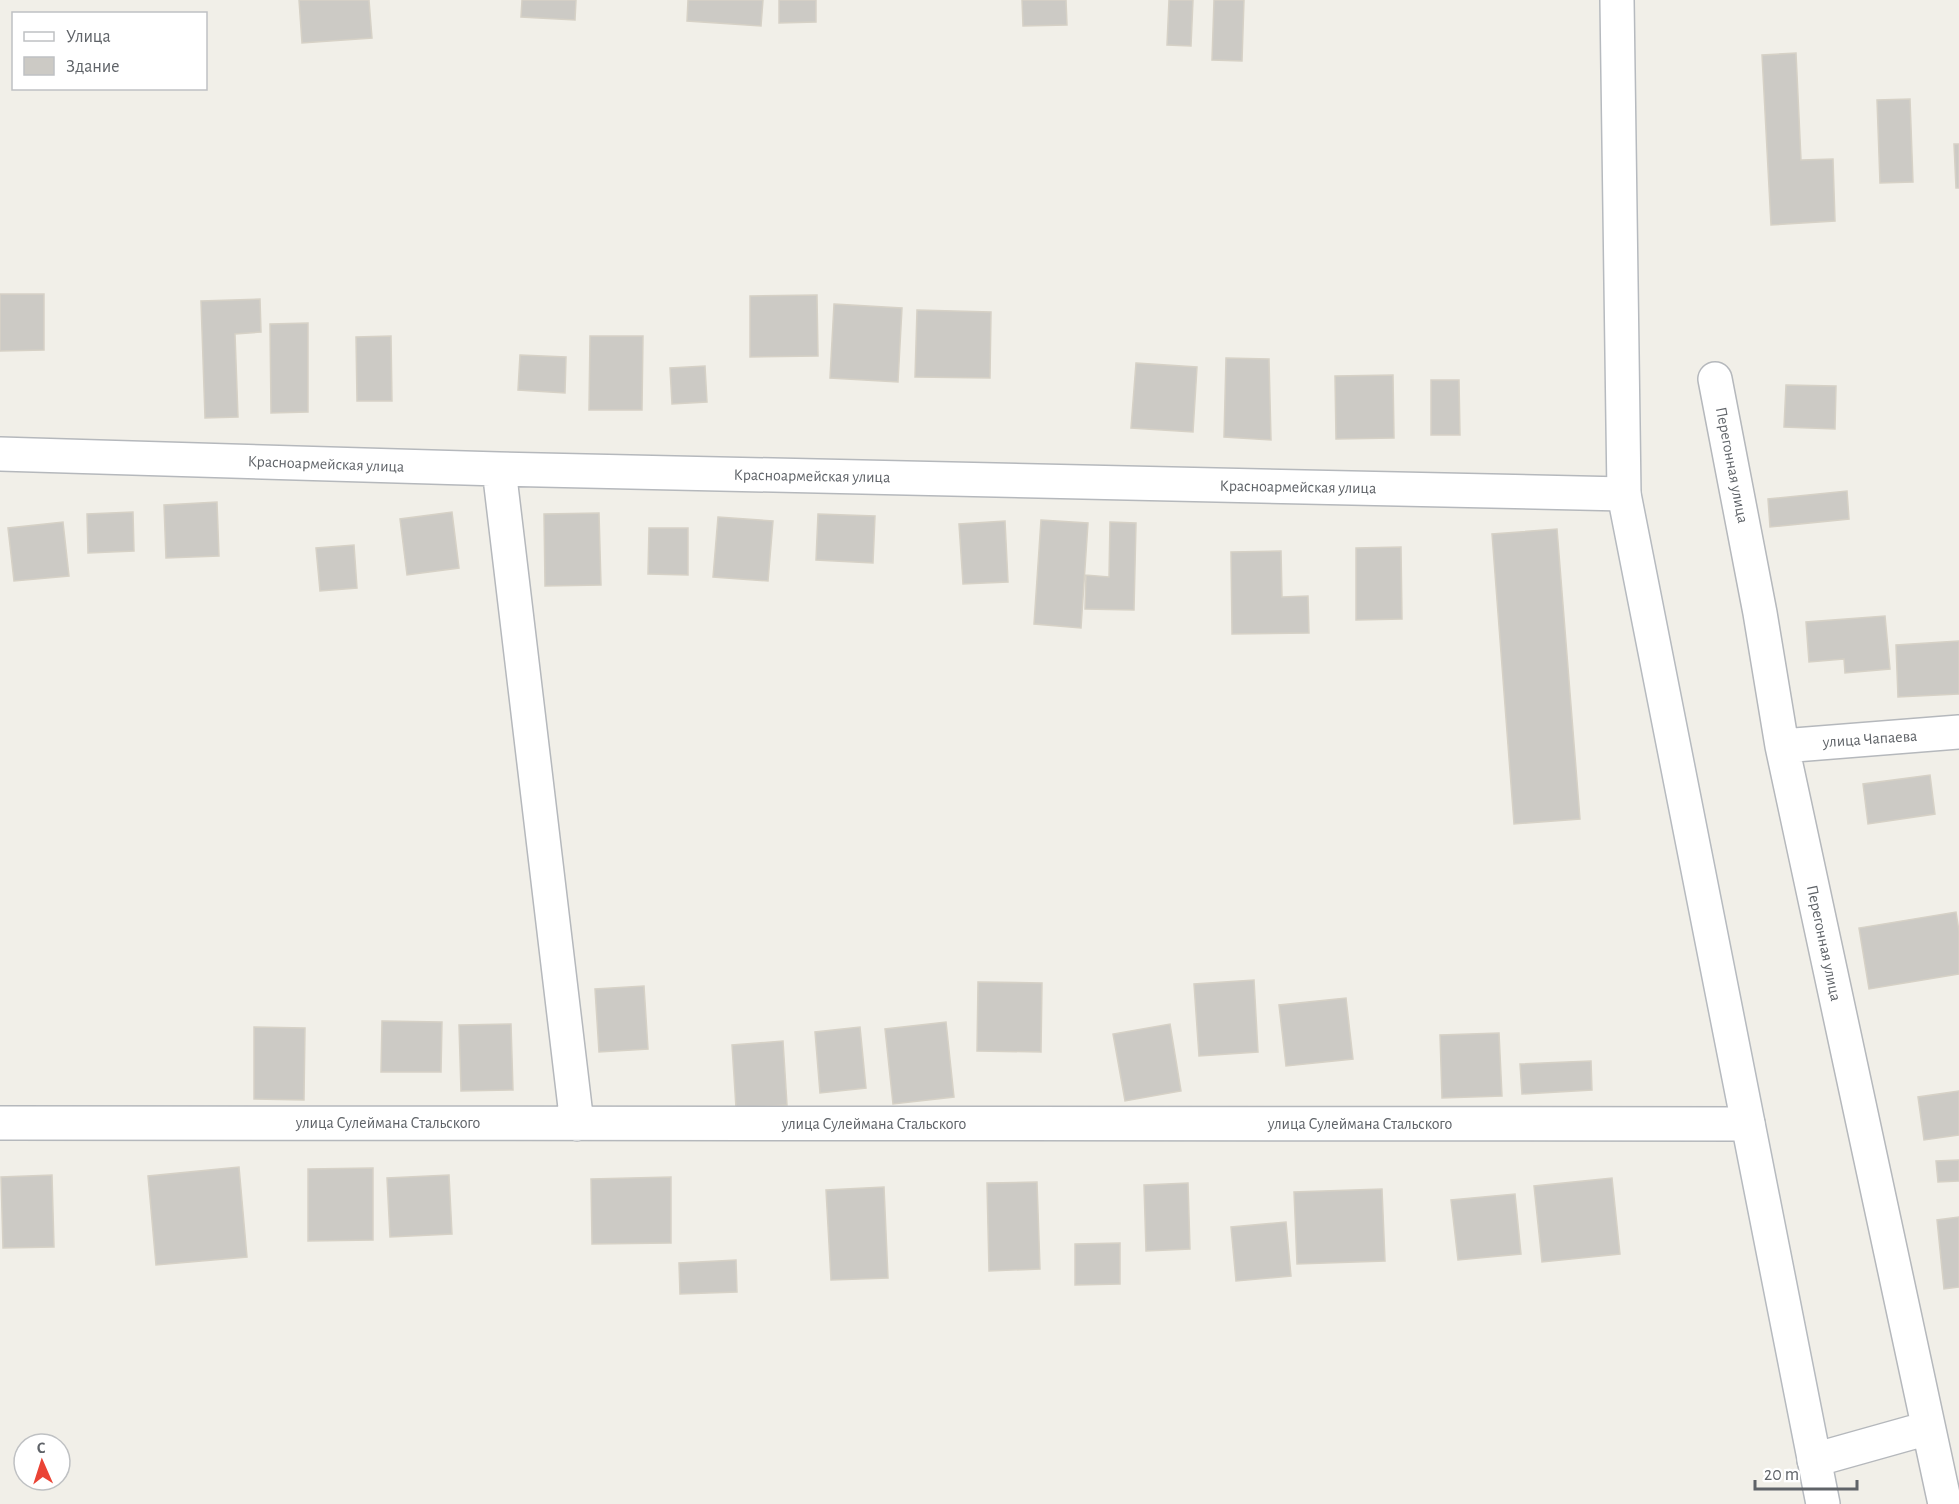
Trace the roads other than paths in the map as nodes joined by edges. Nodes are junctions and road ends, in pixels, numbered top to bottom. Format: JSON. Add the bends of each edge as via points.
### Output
{"nodes":[{"id":1,"x":1617,"y":0,"type":"edge"},
{"id":2,"x":1715,"y":379,"type":"dead end"},
{"id":3,"x":0,"y":454,"type":"edge"},
{"id":4,"x":499,"y":469,"type":"junction"},
{"id":5,"x":1624,"y":494,"type":"junction"},
{"id":6,"x":1959,"y":732,"type":"edge"},
{"id":7,"x":1782,"y":746,"type":"junction"},
{"id":8,"x":0,"y":1123,"type":"edge"},
{"id":9,"x":576,"y":1124,"type":"junction"},
{"id":10,"x":1748,"y":1124,"type":"junction"},
{"id":11,"x":1928,"y":1428,"type":"junction"},
{"id":12,"x":1814,"y":1460,"type":"junction"},
{"id":13,"x":1823,"y":1504,"type":"edge"},
{"id":14,"x":1945,"y":1504,"type":"edge"}],
"edges":[{"from":1,"to":5,"type":"street"},
{"from":2,"to":7,"type":"street","name":"Перегонная улица"},
{"from":3,"to":4,"type":"street","name":"Красноармейская улица"},
{"from":4,"to":5,"type":"street","name":"Красноармейская улица"},
{"from":4,"to":9,"type":"street"},
{"from":5,"to":10,"type":"street"},
{"from":6,"to":7,"type":"street","name":"улица Чапаева"},
{"from":7,"to":11,"type":"street","name":"Перегонная улица"},
{"from":8,"to":9,"type":"street","name":"улица Сулеймана Стальского"},
{"from":9,"to":10,"type":"street","name":"улица Сулеймана Стальского"},
{"from":10,"to":12,"type":"street"},
{"from":11,"to":12,"type":"street"},
{"from":11,"to":14,"type":"street","name":"Перегонная улица"},
{"from":12,"to":13,"type":"street"}]}
